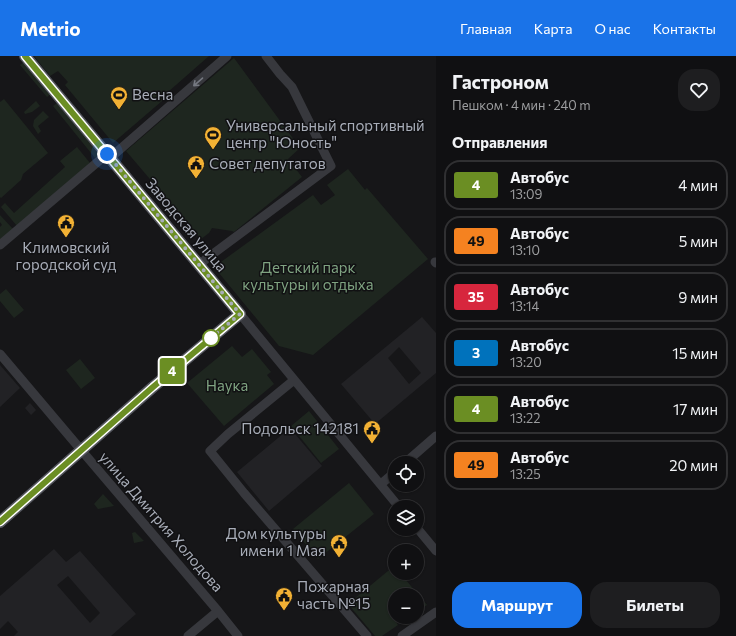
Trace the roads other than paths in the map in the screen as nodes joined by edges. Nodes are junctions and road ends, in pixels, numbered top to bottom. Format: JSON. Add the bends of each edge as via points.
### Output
{"nodes":[{"id":1,"x":25,"y":56,"type":"edge"},
{"id":2,"x":227,"y":56,"type":"edge"},
{"id":3,"x":266,"y":56,"type":"edge"},
{"id":4,"x":109,"y":156,"type":"junction"},
{"id":5,"x":0,"y":245,"type":"edge"},
{"id":6,"x":199,"y":265,"type":"junction"},
{"id":7,"x":240,"y":314,"type":"junction"},
{"id":8,"x":0,"y":354,"type":"edge"},
{"id":9,"x":294,"y":380,"type":"junction"},
{"id":10,"x":436,"y":436,"type":"edge"},
{"id":11,"x":81,"y":450,"type":"junction"},
{"id":12,"x":413,"y":456,"type":"edge"},
{"id":13,"x":388,"y":478,"type":"edge"},
{"id":14,"x":380,"y":484,"type":"junction"},
{"id":15,"x":393,"y":500,"type":"edge"},
{"id":16,"x":0,"y":522,"type":"edge"},
{"id":17,"x":424,"y":536,"type":"edge"},
{"id":18,"x":436,"y":551,"type":"edge"},
{"id":19,"x":218,"y":611,"type":"junction"},
{"id":20,"x":436,"y":612,"type":"edge"},
{"id":21,"x":188,"y":636,"type":"edge"},
{"id":22,"x":238,"y":636,"type":"edge"},
{"id":23,"x":367,"y":636,"type":"edge"},
{"id":24,"x":402,"y":636,"type":"edge"}],
"edges":[{"from":1,"to":4,"type":"main road","name":"Заводская улица"},
{"from":2,"to":4,"type":"street","one_way":true},
{"from":3,"to":6,"type":"street","via":[[292,87],[331,166]]},
{"from":4,"to":5,"type":"street"},
{"from":4,"to":6,"type":"main road","name":"Заводская улица"},
{"from":6,"to":7,"type":"main road","name":"Заводская улица"},
{"from":7,"to":9,"type":"street","name":"Заводская улица"},
{"from":7,"to":11,"type":"main road"},
{"from":8,"to":11,"type":"street","name":"улица Дмитрия Холодова"},
{"from":9,"to":14,"type":"street","name":"Заводская улица"},
{"from":9,"to":23,"type":"street","via":[[210,451]]},
{"from":10,"to":12,"type":"street"},
{"from":11,"to":16,"type":"main road"},
{"from":11,"to":19,"type":"street","name":"улица Дмитрия Холодова"},
{"from":13,"to":14,"type":"street"},
{"from":14,"to":15,"type":"street","name":"Заводская улица"},
{"from":17,"to":18,"type":"street"},
{"from":19,"to":21,"type":"street"},
{"from":19,"to":22,"type":"street","name":"улица Дмитрия Холодова"},
{"from":20,"to":24,"type":"street"}]}
